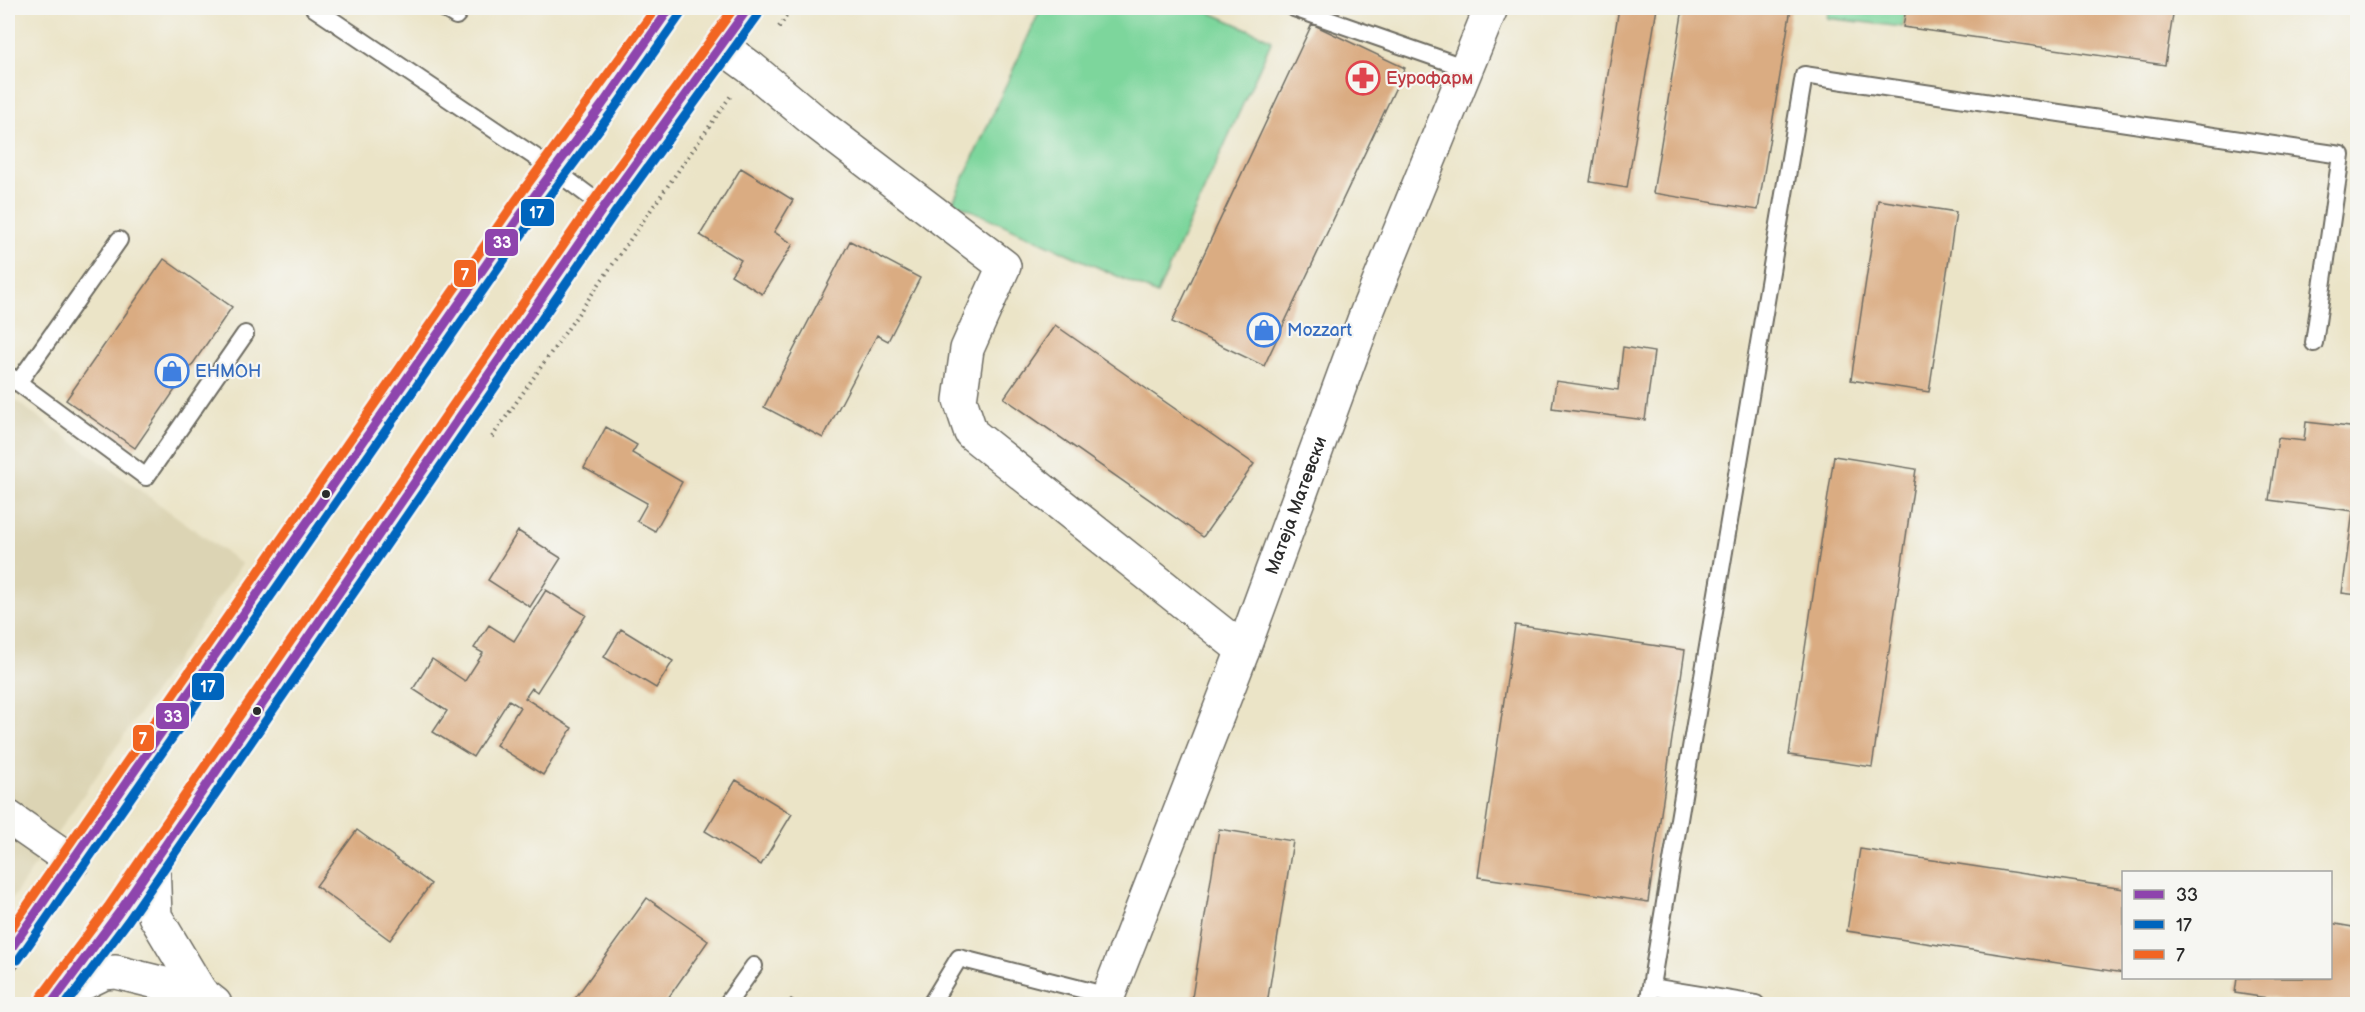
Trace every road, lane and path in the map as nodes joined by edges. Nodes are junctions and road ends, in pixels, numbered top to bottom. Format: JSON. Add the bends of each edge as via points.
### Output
{"nodes":[{"id":1,"x":314,"y":8,"type":"edge"},
{"id":2,"x":443,"y":8,"type":"edge"},
{"id":3,"x":462,"y":8,"type":"edge"},
{"id":4,"x":670,"y":8,"type":"edge"},
{"id":5,"x":748,"y":8,"type":"edge"},
{"id":6,"x":1294,"y":8,"type":"edge"},
{"id":7,"x":1491,"y":8,"type":"edge"},
{"id":8,"x":721,"y":46,"type":"junction"},
{"id":9,"x":1466,"y":68,"type":"junction"},
{"id":10,"x":553,"y":169,"type":"junction"},
{"id":11,"x":604,"y":207,"type":"junction"},
{"id":12,"x":118,"y":240,"type":"dead end"},
{"id":13,"x":245,"y":334,"type":"dead end"},
{"id":14,"x":2314,"y":343,"type":"dead end"},
{"id":15,"x":13,"y":379,"type":"edge"},
{"id":16,"x":1243,"y":650,"type":"junction"},
{"id":17,"x":8,"y":817,"type":"edge"},
{"id":18,"x":73,"y":862,"type":"junction"},
{"id":19,"x":153,"y":862,"type":"junction"},
{"id":20,"x":8,"y":953,"type":"edge"},
{"id":21,"x":754,"y":966,"type":"dead end"},
{"id":22,"x":1651,"y":987,"type":"junction"},
{"id":23,"x":208,"y":999,"type":"edge"},
{"id":24,"x":54,"y":1000,"type":"edge"},
{"id":25,"x":1107,"y":1000,"type":"edge"},
{"id":26,"x":1712,"y":1001,"type":"edge"},
{"id":27,"x":727,"y":1005,"type":"edge"},
{"id":28,"x":931,"y":1005,"type":"edge"},
{"id":29,"x":1647,"y":1005,"type":"edge"},
{"id":30,"x":1756,"y":1005,"type":"edge"}],
"edges":[{"from":1,"to":10,"type":"lane"},
{"from":2,"to":3,"type":"lane","via":[[456,16]]},
{"from":4,"to":10,"type":"street"},
{"from":5,"to":8,"type":"street"},
{"from":6,"to":9,"type":"lane"},
{"from":7,"to":9,"type":"street","name":"Матеја Матевски"},
{"from":8,"to":11,"type":"street"},
{"from":8,"to":16,"type":"street","via":[[1004,266],[967,349],[960,400],[971,434]]},
{"from":9,"to":16,"type":"street","name":"Матеја Матевски","via":[[1367,312]]},
{"from":10,"to":11,"type":"lane"},
{"from":10,"to":18,"type":"street"},
{"from":11,"to":19,"type":"street"},
{"from":12,"to":15,"type":"lane"},
{"from":13,"to":15,"type":"lane","via":[[146,477]]},
{"from":14,"to":22,"type":"lane","via":[[2341,155],[1804,75]]},
{"from":16,"to":25,"type":"street","name":"Матеја Матевски"},
{"from":17,"to":18,"type":"street"},
{"from":18,"to":20,"type":"street"},
{"from":19,"to":23,"type":"street","via":[[155,916]]},
{"from":19,"to":24,"type":"street"},
{"from":21,"to":27,"type":"lane"},
{"from":22,"to":26,"type":"lane"},
{"from":22,"to":29,"type":"lane"},
{"from":23,"to":24,"type":"street","via":[[116,972],[104,973]]},
{"from":25,"to":28,"type":"lane","via":[[959,958]]},
{"from":26,"to":30,"type":"lane"}]}
